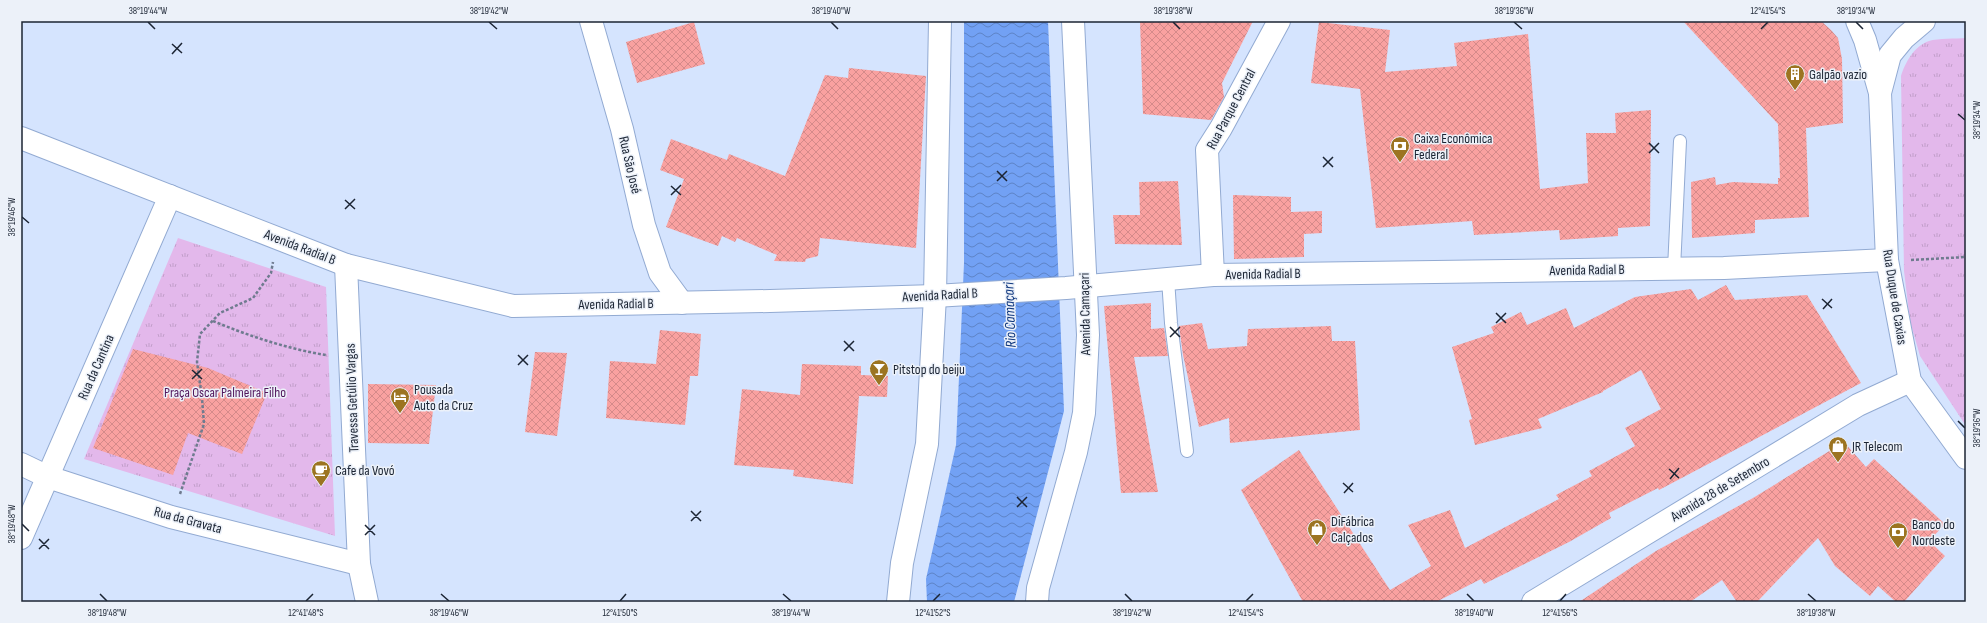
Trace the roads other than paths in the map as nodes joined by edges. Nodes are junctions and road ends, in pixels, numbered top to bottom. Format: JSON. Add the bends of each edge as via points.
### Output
{"nodes":[{"id":1,"x":591,"y":21,"type":"edge"},
{"id":2,"x":940,"y":21,"type":"edge"},
{"id":3,"x":1073,"y":21,"type":"edge"},
{"id":4,"x":1279,"y":21,"type":"edge"},
{"id":5,"x":1857,"y":21,"type":"edge"},
{"id":6,"x":1924,"y":21,"type":"edge"},
{"id":7,"x":1880,"y":93,"type":"junction"},
{"id":8,"x":21,"y":138,"type":"edge"},
{"id":9,"x":1680,"y":141,"type":"dead end"},
{"id":10,"x":170,"y":196,"type":"junction"},
{"id":11,"x":1887,"y":260,"type":"junction"},
{"id":12,"x":346,"y":265,"type":"junction"},
{"id":13,"x":1674,"y":269,"type":"junction"},
{"id":14,"x":1213,"y":275,"type":"junction"},
{"id":15,"x":1168,"y":279,"type":"junction"},
{"id":16,"x":1076,"y":287,"type":"junction"},
{"id":17,"x":943,"y":295,"type":"junction"},
{"id":18,"x":682,"y":302,"type":"junction"},
{"id":19,"x":1910,"y":381,"type":"junction"},
{"id":20,"x":1187,"y":451,"type":"dead end"},
{"id":21,"x":1966,"y":458,"type":"edge"},
{"id":22,"x":21,"y":464,"type":"edge"},
{"id":23,"x":48,"y":477,"type":"junction"},
{"id":24,"x":21,"y":538,"type":"edge"},
{"id":25,"x":359,"y":564,"type":"junction"},
{"id":26,"x":367,"y":602,"type":"edge"},
{"id":27,"x":898,"y":602,"type":"edge"},
{"id":28,"x":1037,"y":602,"type":"edge"},
{"id":29,"x":1533,"y":602,"type":"edge"}],
"edges":[{"from":1,"to":18,"type":"street","name":"Rua São José","via":[[622,129],[644,224],[660,274]]},
{"from":2,"to":17,"type":"street"},
{"from":3,"to":16,"type":"street","name":"Avenida Camaçari"},
{"from":4,"to":14,"type":"street","name":"Rua Parque Central","via":[[1207,150]]},
{"from":5,"to":7,"type":"street"},
{"from":6,"to":7,"type":"street","via":[[1904,38],[1890,55]]},
{"from":7,"to":11,"type":"street","name":"Rua Duque de Caxias"},
{"from":8,"to":10,"type":"street","name":"Avenida Radial B"},
{"from":9,"to":13,"type":"lane"},
{"from":10,"to":12,"type":"street","name":"Avenida Radial B"},
{"from":10,"to":23,"type":"street","name":"Rua da Cantina"},
{"from":11,"to":13,"type":"street","name":"Avenida Radial B"},
{"from":11,"to":19,"type":"street","name":"Rua Duque de Caxias"},
{"from":12,"to":18,"type":"street","name":"Avenida Radial B","via":[[513,306]]},
{"from":12,"to":25,"type":"street","name":"Travessa Getúlio Vargas"},
{"from":13,"to":14,"type":"street","name":"Avenida Radial B"},
{"from":14,"to":15,"type":"street","name":"Avenida Radial B"},
{"from":15,"to":16,"type":"street","name":"Avenida Radial B"},
{"from":15,"to":20,"type":"lane"},
{"from":16,"to":17,"type":"street","name":"Avenida Radial B"},
{"from":16,"to":28,"type":"street","name":"Avenida Camaçari","via":[[1088,335],[1084,413],[1076,452],[1038,588]]},
{"from":17,"to":18,"type":"street","name":"Avenida Radial B"},
{"from":17,"to":27,"type":"street","via":[[927,444],[902,563]]},
{"from":19,"to":21,"type":"street","name":"Rua Duque de Caxias"},
{"from":19,"to":29,"type":"street","name":"Avenida 28 de Setembro","via":[[1858,406]]},
{"from":22,"to":23,"type":"street","name":"Rua da Gravata"},
{"from":23,"to":24,"type":"street","name":"Rua da Cantina"},
{"from":23,"to":25,"type":"street","name":"Rua da Gravata","via":[[171,517]]},
{"from":25,"to":26,"type":"street","name":"Travessa Getúlio Vargas"}]}
